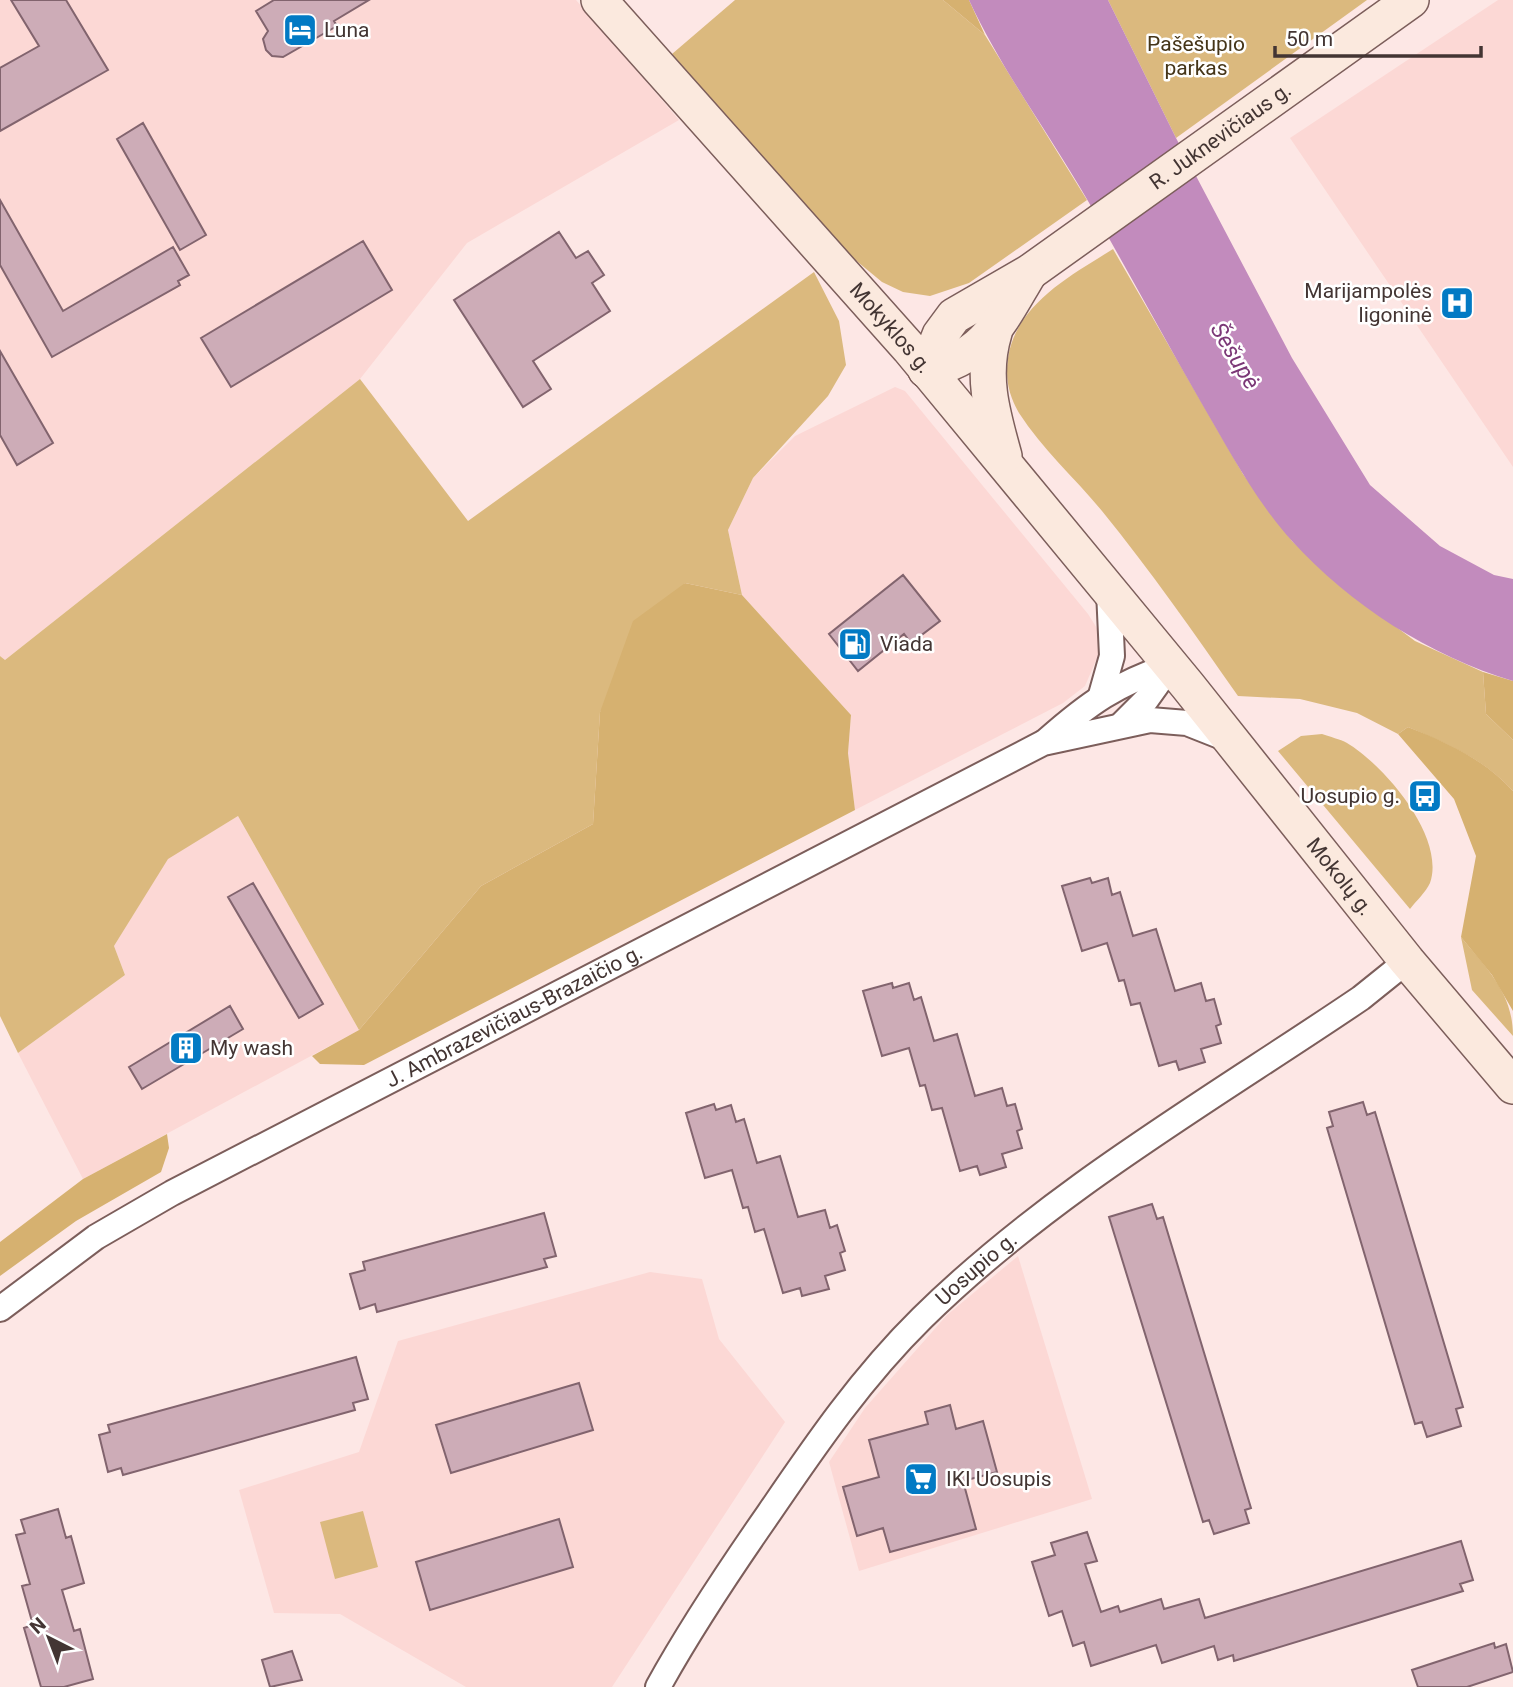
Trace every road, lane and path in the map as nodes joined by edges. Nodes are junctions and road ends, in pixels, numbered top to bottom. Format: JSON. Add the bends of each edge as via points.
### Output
{"nodes":[{"id":1,"x":599,"y":0,"type":"edge"},
{"id":2,"x":1411,"y":0,"type":"edge"},
{"id":3,"x":1040,"y":265,"type":"junction"},
{"id":4,"x":871,"y":304,"type":"junction"},
{"id":5,"x":954,"y":316,"type":"junction"},
{"id":6,"x":994,"y":333,"type":"junction"},
{"id":7,"x":926,"y":370,"type":"junction"},
{"id":8,"x":1007,"y":469,"type":"junction"},
{"id":9,"x":1109,"y":592,"type":"junction"},
{"id":10,"x":1171,"y":665,"type":"junction"},
{"id":11,"x":1101,"y":695,"type":"junction"},
{"id":12,"x":1123,"y":723,"type":"junction"},
{"id":13,"x":1230,"y":740,"type":"junction"},
{"id":14,"x":1043,"y":743,"type":"junction"},
{"id":15,"x":1407,"y":961,"type":"junction"},
{"id":16,"x":1513,"y":1086,"type":"edge"},
{"id":17,"x":0,"y":1309,"type":"edge"},
{"id":18,"x":658,"y":1687,"type":"edge"}],
"edges":[{"from":1,"to":4,"type":"main road","name":"Mokyklos g."},
{"from":2,"to":3,"type":"main road","name":"R. Juknevičiaus g."},
{"from":3,"to":5,"type":"main road","name":"R. Juknevičiaus g."},
{"from":3,"to":6,"type":"main road","name":"R. Juknevičiaus g."},
{"from":4,"to":5,"type":"main road","via":[[914,318]]},
{"from":4,"to":7,"type":"main road","name":"Mokyklos g."},
{"from":5,"to":7,"type":"main road","name":"R. Juknevičiaus g.","via":[[940,335]]},
{"from":6,"to":7,"type":"main road","name":"R. Juknevičiaus g.","via":[[952,365]]},
{"from":6,"to":8,"type":"main road","via":[[986,367],[988,392]]},
{"from":7,"to":8,"type":"main road","name":"Mokyklos g."},
{"from":8,"to":9,"type":"main road","name":"Mokyklos g."},
{"from":9,"to":10,"type":"main road","name":"Mokyklos g."},
{"from":9,"to":11,"type":"street","via":[[1112,656]]},
{"from":10,"to":11,"type":"street","name":"J. Ambrazevičiaus-Brazaičio g."},
{"from":10,"to":12,"type":"street"},
{"from":10,"to":13,"type":"main road","name":"Mokolų g."},
{"from":11,"to":14,"type":"street","name":"J. Ambrazevičiaus-Brazaičio g."},
{"from":12,"to":13,"type":"street","name":"J. Ambrazevičiaus-Brazaičio g.","via":[[1172,720]]},
{"from":12,"to":14,"type":"street","name":"J. Ambrazevičiaus-Brazaičio g."},
{"from":13,"to":15,"type":"main road","name":"Mokolų g."},
{"from":14,"to":17,"type":"street","name":"J. Ambrazevičiaus-Brazaičio g.","via":[[172,1193],[96,1237]]},
{"from":15,"to":16,"type":"main road","name":"Mokolų g."},
{"from":15,"to":18,"type":"street","name":"Uosupio g.","via":[[1361,998],[1064,1199],[922,1318],[842,1406]]}]}
